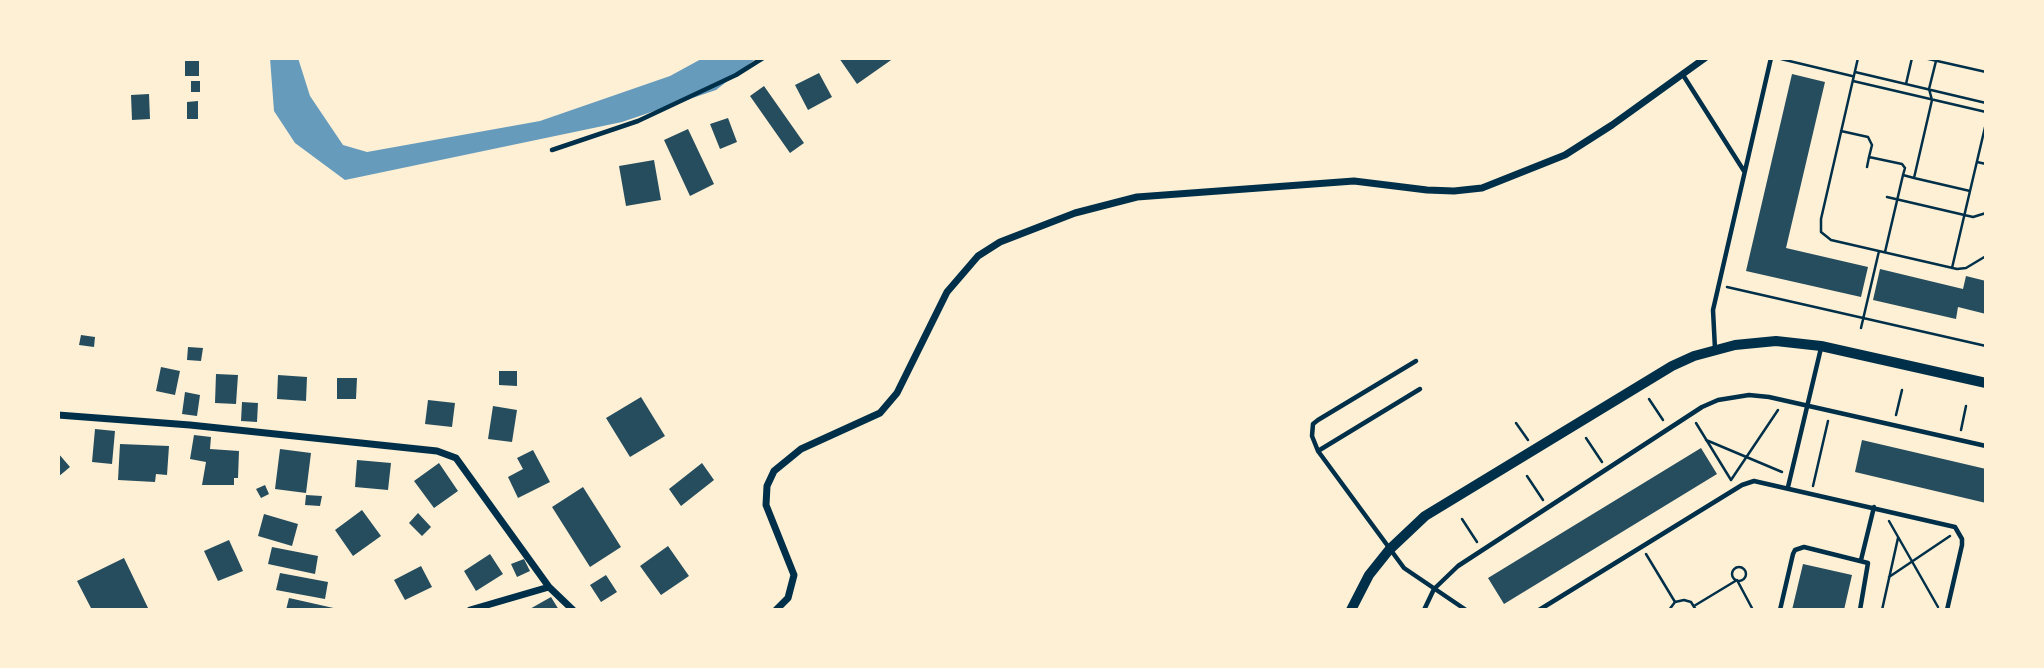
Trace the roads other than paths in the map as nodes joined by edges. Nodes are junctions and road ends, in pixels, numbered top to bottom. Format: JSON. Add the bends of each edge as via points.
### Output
{"nodes":[{"id":1,"x":763,"y":58,"type":"edge"},
{"id":2,"x":1704,"y":58,"type":"edge"},
{"id":3,"x":1773,"y":58,"type":"edge"},
{"id":4,"x":1683,"y":75,"type":"junction"},
{"id":5,"x":552,"y":150,"type":"dead end"},
{"id":6,"x":1745,"y":172,"type":"junction"},
{"id":7,"x":1821,"y":346,"type":"junction"},
{"id":8,"x":1715,"y":349,"type":"junction"},
{"id":9,"x":1416,"y":361,"type":"dead end"},
{"id":10,"x":1986,"y":383,"type":"edge"},
{"id":11,"x":1420,"y":389,"type":"dead end"},
{"id":12,"x":1807,"y":406,"type":"junction"},
{"id":13,"x":58,"y":415,"type":"edge"},
{"id":14,"x":1986,"y":446,"type":"edge"},
{"id":15,"x":1318,"y":451,"type":"junction"},
{"id":16,"x":1788,"y":487,"type":"junction"},
{"id":17,"x":1874,"y":507,"type":"junction"},
{"id":18,"x":1389,"y":550,"type":"junction"},
{"id":19,"x":1861,"y":560,"type":"junction"},
{"id":20,"x":549,"y":587,"type":"junction"},
{"id":21,"x":1434,"y":589,"type":"junction"},
{"id":22,"x":470,"y":610,"type":"edge"},
{"id":23,"x":573,"y":610,"type":"edge"},
{"id":24,"x":776,"y":610,"type":"edge"},
{"id":25,"x":1351,"y":610,"type":"edge"},
{"id":26,"x":1424,"y":610,"type":"edge"},
{"id":27,"x":1466,"y":610,"type":"edge"},
{"id":28,"x":1539,"y":610,"type":"edge"},
{"id":29,"x":1780,"y":610,"type":"edge"},
{"id":30,"x":1860,"y":610,"type":"edge"},
{"id":31,"x":1947,"y":610,"type":"edge"}],
"edges":[{"from":1,"to":5,"type":"lane","via":[[638,121]]},
{"from":2,"to":4,"type":"street"},
{"from":3,"to":6,"type":"lane"},
{"from":4,"to":6,"type":"lane"},
{"from":4,"to":24,"type":"street","via":[[1565,155],[1482,188],[1427,190],[1354,181],[1137,197],[1074,213],[1000,242],[978,256],[947,292],[897,393],[880,413],[800,449],[774,471],[766,505],[794,575],[788,598]]},
{"from":6,"to":8,"type":"lane","via":[[1711,321]]},
{"from":7,"to":8,"type":"street","via":[[1776,341]]},
{"from":7,"to":10,"type":"street"},
{"from":7,"to":12,"type":"lane"},
{"from":8,"to":18,"type":"street","via":[[1672,366],[1425,516]]},
{"from":9,"to":15,"type":"lane","via":[[1318,420],[1311,430]]},
{"from":11,"to":15,"type":"lane"},
{"from":12,"to":14,"type":"lane"},
{"from":12,"to":16,"type":"lane"},
{"from":12,"to":21,"type":"lane","via":[[1749,395],[1731,397],[1691,415],[1458,566]]},
{"from":13,"to":20,"type":"street","via":[[437,451],[456,458]]},
{"from":15,"to":18,"type":"lane"},
{"from":16,"to":17,"type":"lane"},
{"from":16,"to":28,"type":"lane","via":[[1754,481],[1736,489]]},
{"from":17,"to":19,"type":"lane"},
{"from":17,"to":31,"type":"lane","via":[[1959,530],[1962,545]]},
{"from":18,"to":21,"type":"lane"},
{"from":18,"to":25,"type":"street","via":[[1369,575]]},
{"from":19,"to":29,"type":"lane","via":[[1799,547],[1793,554]]},
{"from":19,"to":30,"type":"lane","via":[[1870,566]]},
{"from":20,"to":22,"type":"street"},
{"from":20,"to":23,"type":"street"},
{"from":21,"to":26,"type":"lane"},
{"from":21,"to":27,"type":"lane"}]}
